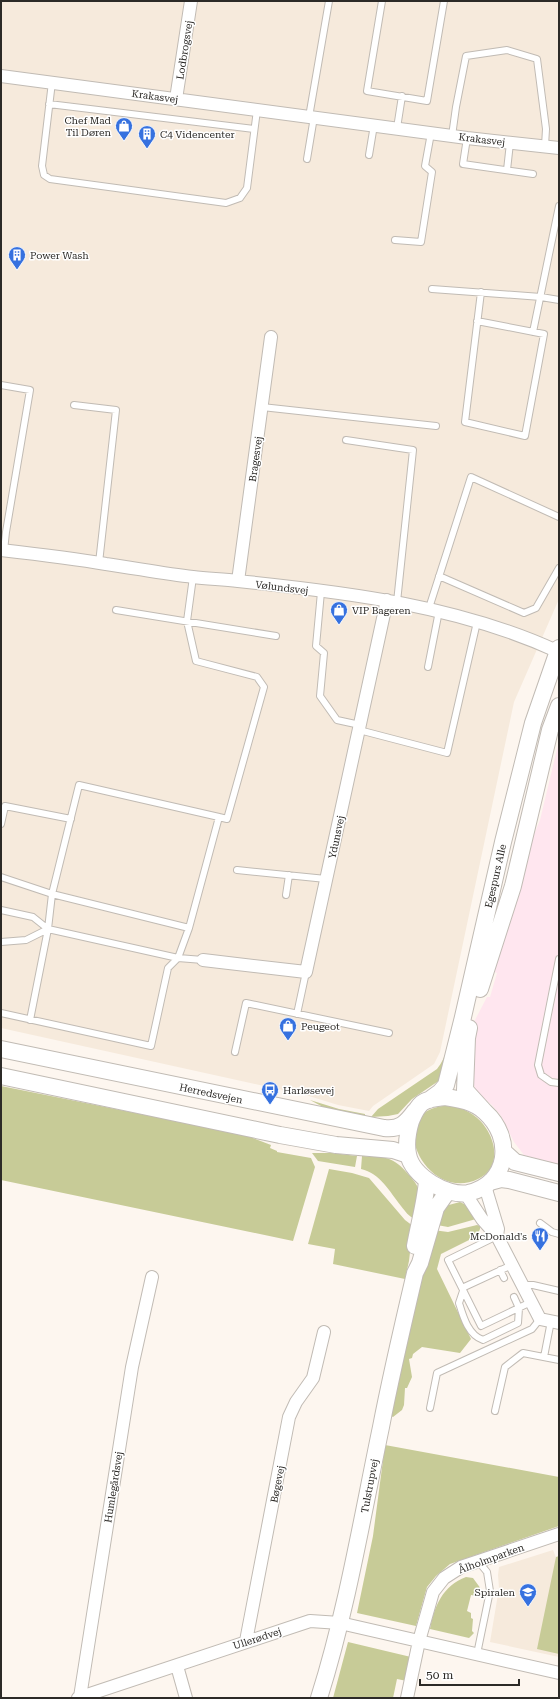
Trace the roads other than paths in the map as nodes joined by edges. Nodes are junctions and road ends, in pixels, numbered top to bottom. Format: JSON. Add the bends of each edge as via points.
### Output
{"nodes":[{"id":1,"x":191,"y":1,"type":"edge"},
{"id":2,"x":329,"y":1,"type":"edge"},
{"id":3,"x":382,"y":1,"type":"edge"},
{"id":4,"x":444,"y":1,"type":"edge"},
{"id":5,"x":1,"y":76,"type":"edge"},
{"id":6,"x":52,"y":82,"type":"junction"},
{"id":7,"x":402,"y":96,"type":"junction"},
{"id":8,"x":176,"y":99,"type":"junction"},
{"id":9,"x":49,"y":104,"type":"junction"},
{"id":10,"x":257,"y":110,"type":"junction"},
{"id":11,"x":311,"y":117,"type":"junction"},
{"id":12,"x":374,"y":125,"type":"junction"},
{"id":13,"x":397,"y":128,"type":"junction"},
{"id":14,"x":254,"y":129,"type":"junction"},
{"id":15,"x":431,"y":133,"type":"junction"},
{"id":16,"x":452,"y":136,"type":"junction"},
{"id":17,"x":467,"y":138,"type":"junction"},
{"id":18,"x":510,"y":143,"type":"junction"},
{"id":19,"x":545,"y":146,"type":"junction"},
{"id":20,"x":559,"y":148,"type":"edge"},
{"id":21,"x":369,"y":155,"type":"dead end"},
{"id":22,"x":307,"y":159,"type":"dead end"},
{"id":23,"x":507,"y":170,"type":"junction"},
{"id":24,"x":533,"y":174,"type":"dead end"},
{"id":25,"x":559,"y":206,"type":"edge"},
{"id":26,"x":394,"y":240,"type":"dead end"},
{"id":27,"x":432,"y":289,"type":"dead end"},
{"id":28,"x":481,"y":292,"type":"junction"},
{"id":29,"x":541,"y":297,"type":"junction"},
{"id":30,"x":559,"y":300,"type":"edge"},
{"id":31,"x":477,"y":321,"type":"junction"},
{"id":32,"x":533,"y":332,"type":"junction"},
{"id":33,"x":271,"y":337,"type":"dead end"},
{"id":34,"x":1,"y":385,"type":"edge"},
{"id":35,"x":74,"y":405,"type":"dead end"},
{"id":36,"x":262,"y":407,"type":"junction"},
{"id":37,"x":436,"y":426,"type":"dead end"},
{"id":38,"x":346,"y":440,"type":"dead end"},
{"id":39,"x":559,"y":517,"type":"edge"},
{"id":40,"x":3,"y":532,"type":"edge"},
{"id":41,"x":3,"y":550,"type":"edge"},
{"id":42,"x":99,"y":563,"type":"junction"},
{"id":43,"x":559,"y":568,"type":"edge"},
{"id":44,"x":439,"y":576,"type":"junction"},
{"id":45,"x":192,"y":577,"type":"junction"},
{"id":46,"x":238,"y":581,"type":"junction"},
{"id":47,"x":321,"y":592,"type":"junction"},
{"id":48,"x":392,"y":601,"type":"junction"},
{"id":49,"x":116,"y":610,"type":"dead end"},
{"id":50,"x":434,"y":610,"type":"junction"},
{"id":51,"x":187,"y":621,"type":"junction"},
{"id":52,"x":477,"y":622,"type":"junction"},
{"id":53,"x":276,"y":636,"type":"dead end"},
{"id":54,"x":558,"y":650,"type":"edge"},
{"id":55,"x":428,"y":667,"type":"dead end"},
{"id":56,"x":559,"y":706,"type":"edge"},
{"id":57,"x":360,"y":727,"type":"junction"},
{"id":58,"x":219,"y":817,"type":"junction"},
{"id":59,"x":71,"y":819,"type":"junction"},
{"id":60,"x":1,"y":824,"type":"edge"},
{"id":61,"x":237,"y":870,"type":"dead end"},
{"id":62,"x":289,"y":875,"type":"junction"},
{"id":63,"x":1,"y":878,"type":"edge"},
{"id":64,"x":326,"y":879,"type":"junction"},
{"id":65,"x":52,"y":894,"type":"junction"},
{"id":66,"x":286,"y":895,"type":"dead end"},
{"id":67,"x":1,"y":910,"type":"edge"},
{"id":68,"x":189,"y":928,"type":"junction"},
{"id":69,"x":48,"y":929,"type":"junction"},
{"id":70,"x":1,"y":942,"type":"edge"},
{"id":71,"x":178,"y":958,"type":"junction"},
{"id":72,"x":559,"y":959,"type":"edge"},
{"id":73,"x":203,"y":960,"type":"joint"},
{"id":74,"x":306,"y":972,"type":"junction"},
{"id":75,"x":1,"y":1013,"type":"edge"},
{"id":76,"x":297,"y":1014,"type":"junction"},
{"id":77,"x":30,"y":1020,"type":"junction"},
{"id":78,"x":390,"y":1033,"type":"dead end"},
{"id":79,"x":1,"y":1049,"type":"edge"},
{"id":80,"x":235,"y":1052,"type":"dead end"},
{"id":81,"x":1,"y":1076,"type":"edge"},
{"id":82,"x":559,"y":1083,"type":"edge"},
{"id":83,"x":429,"y":1100,"type":"junction"},
{"id":84,"x":414,"y":1111,"type":"junction"},
{"id":85,"x":485,"y":1112,"type":"junction"},
{"id":86,"x":504,"y":1152,"type":"junction"},
{"id":87,"x":408,"y":1155,"type":"junction"},
{"id":88,"x":559,"y":1173,"type":"edge"},
{"id":89,"x":428,"y":1181,"type":"junction"},
{"id":90,"x":488,"y":1184,"type":"junction"},
{"id":91,"x":448,"y":1191,"type":"junction"},
{"id":92,"x":465,"y":1193,"type":"junction"},
{"id":93,"x":559,"y":1193,"type":"edge"},
{"id":94,"x":540,"y":1223,"type":"dead end"},
{"id":95,"x":559,"y":1234,"type":"edge"},
{"id":96,"x":497,"y":1236,"type":"junction"},
{"id":97,"x":512,"y":1264,"type":"junction"},
{"id":98,"x":500,"y":1270,"type":"junction"},
{"id":99,"x":414,"y":1273,"type":"junction"},
{"id":100,"x":152,"y":1278,"type":"dead end"},
{"id":101,"x":504,"y":1278,"type":"dead end"},
{"id":102,"x":523,"y":1285,"type":"junction"},
{"id":103,"x":463,"y":1290,"type":"junction"},
{"id":104,"x":558,"y":1290,"type":"edge"},
{"id":105,"x":514,"y":1297,"type":"dead end"},
{"id":106,"x":531,"y":1302,"type":"junction"},
{"id":107,"x":519,"y":1308,"type":"junction"},
{"id":108,"x":550,"y":1321,"type":"edge"},
{"id":109,"x":324,"y":1332,"type":"dead end"},
{"id":110,"x":544,"y":1357,"type":"junction"},
{"id":111,"x":559,"y":1360,"type":"edge"},
{"id":112,"x":430,"y":1408,"type":"dead end"},
{"id":113,"x":495,"y":1410,"type":"dead end"},
{"id":114,"x":559,"y":1534,"type":"edge"},
{"id":115,"x":478,"y":1561,"type":"junction"},
{"id":116,"x":340,"y":1623,"type":"junction"},
{"id":117,"x":419,"y":1640,"type":"junction"},
{"id":118,"x":246,"y":1641,"type":"junction"},
{"id":119,"x":477,"y":1654,"type":"junction"},
{"id":120,"x":177,"y":1666,"type":"junction"},
{"id":121,"x":559,"y":1673,"type":"edge"},
{"id":122,"x":79,"y":1698,"type":"edge"},
{"id":123,"x":186,"y":1698,"type":"edge"},
{"id":124,"x":319,"y":1698,"type":"edge"},
{"id":125,"x":407,"y":1698,"type":"edge"}],
"edges":[{"from":1,"to":8,"type":"street","name":"Lodbrogsvej"},
{"from":2,"to":11,"type":"lane"},
{"from":3,"to":7,"type":"lane","via":[[367,91]]},
{"from":4,"to":7,"type":"lane","via":[[427,101]]},
{"from":5,"to":6,"type":"street","name":"Krakasvej"},
{"from":6,"to":8,"type":"street","name":"Krakasvej"},
{"from":6,"to":9,"type":"lane"},
{"from":7,"to":13,"type":"lane"},
{"from":8,"to":10,"type":"street","name":"Krakasvej"},
{"from":9,"to":14,"type":"lane"},
{"from":9,"to":14,"type":"lane","via":[[42,166],[44,175],[50,179],[226,203],[240,198],[247,188]]},
{"from":10,"to":11,"type":"street","name":"Krakasvej"},
{"from":10,"to":14,"type":"lane"},
{"from":11,"to":12,"type":"street","name":"Krakasvej"},
{"from":11,"to":22,"type":"lane"},
{"from":12,"to":13,"type":"street","name":"Krakasvej"},
{"from":12,"to":21,"type":"lane"},
{"from":13,"to":15,"type":"street","name":"Krakasvej"},
{"from":15,"to":16,"type":"street","name":"Krakasvej"},
{"from":15,"to":26,"type":"lane","via":[[426,166],[432,172],[421,242]]},
{"from":16,"to":17,"type":"street","name":"Krakasvej"},
{"from":16,"to":19,"type":"lane","via":[[466,56],[507,50],[537,59],[546,129]]},
{"from":17,"to":18,"type":"street","name":"Krakasvej"},
{"from":17,"to":23,"type":"lane","via":[[463,164]]},
{"from":18,"to":19,"type":"street","name":"Krakasvej"},
{"from":18,"to":23,"type":"lane"},
{"from":19,"to":20,"type":"street","name":"Krakasvej"},
{"from":23,"to":24,"type":"lane"},
{"from":25,"to":29,"type":"lane"},
{"from":27,"to":28,"type":"lane"},
{"from":28,"to":29,"type":"lane"},
{"from":28,"to":31,"type":"lane"},
{"from":29,"to":30,"type":"lane"},
{"from":29,"to":32,"type":"lane"},
{"from":31,"to":32,"type":"lane"},
{"from":31,"to":32,"type":"lane","via":[[465,422],[525,436],[544,334]]},
{"from":33,"to":36,"type":"street","name":"Bragesvej"},
{"from":34,"to":40,"type":"lane","via":[[30,390]]},
{"from":35,"to":42,"type":"lane","via":[[116,410]]},
{"from":36,"to":37,"type":"lane"},
{"from":36,"to":46,"type":"street","name":"Bragesvej"},
{"from":38,"to":48,"type":"lane","via":[[413,450]]},
{"from":39,"to":44,"type":"lane","via":[[471,477]]},
{"from":40,"to":41,"type":"lane"},
{"from":41,"to":42,"type":"street","name":"Vølundsvej"},
{"from":42,"to":45,"type":"street","name":"Vølundsvej"},
{"from":43,"to":44,"type":"lane","via":[[536,608],[524,613]]},
{"from":44,"to":50,"type":"lane"},
{"from":45,"to":46,"type":"street","name":"Vølundsvej"},
{"from":45,"to":51,"type":"lane"},
{"from":46,"to":47,"type":"street","name":"Vølundsvej"},
{"from":47,"to":48,"type":"street","name":"Vølundsvej"},
{"from":47,"to":57,"type":"lane","via":[[316,646],[324,653],[320,696],[336,720]]},
{"from":48,"to":50,"type":"street","name":"Vølundsvej"},
{"from":48,"to":57,"type":"street","name":"Ydunsvej"},
{"from":49,"to":51,"type":"lane"},
{"from":50,"to":52,"type":"street","name":"Vølundsvej"},
{"from":50,"to":55,"type":"lane"},
{"from":51,"to":53,"type":"lane"},
{"from":51,"to":58,"type":"lane","via":[[196,661],[257,677],[264,687],[226,818]]},
{"from":52,"to":54,"type":"street","name":"Vølundsvej"},
{"from":52,"to":57,"type":"lane","via":[[447,753]]},
{"from":54,"to":83,"type":"street","name":"Egespurs Alle","via":[[533,723],[446,1085]]},
{"from":56,"to":85,"type":"street","name":"Egespurs Alle","via":[[550,730],[513,886],[473,1006],[467,1038],[465,1090]]},
{"from":57,"to":64,"type":"street","name":"Ydunsvej"},
{"from":58,"to":59,"type":"lane","via":[[79,785]]},
{"from":58,"to":68,"type":"lane"},
{"from":59,"to":60,"type":"lane","via":[[5,806]]},
{"from":59,"to":65,"type":"lane"},
{"from":61,"to":62,"type":"lane"},
{"from":62,"to":64,"type":"lane"},
{"from":62,"to":66,"type":"lane"},
{"from":63,"to":65,"type":"lane"},
{"from":64,"to":74,"type":"street","name":"Ydunsvej"},
{"from":65,"to":68,"type":"lane"},
{"from":65,"to":69,"type":"lane"},
{"from":67,"to":69,"type":"lane","via":[[32,917]]},
{"from":68,"to":71,"type":"lane"},
{"from":69,"to":70,"type":"lane","via":[[26,940]]},
{"from":69,"to":71,"type":"lane"},
{"from":69,"to":77,"type":"lane"},
{"from":71,"to":73,"type":"lane"},
{"from":71,"to":77,"type":"lane","via":[[168,968],[151,1046]]},
{"from":72,"to":82,"type":"lane","via":[[538,1065],[541,1075],[551,1082]]},
{"from":73,"to":74,"type":"street"},
{"from":74,"to":76,"type":"lane"},
{"from":75,"to":77,"type":"lane"},
{"from":76,"to":78,"type":"lane"},
{"from":76,"to":80,"type":"lane","via":[[246,1003]]},
{"from":79,"to":84,"type":"street","name":"Herredsvejen","via":[[384,1128],[400,1127]]},
{"from":81,"to":87,"type":"street","via":[[280,1135],[336,1145],[393,1150]]},
{"from":83,"to":84,"type":"street"},
{"from":83,"to":85,"type":"street","via":[[459,1099]]},
{"from":84,"to":87,"type":"street","via":[[409,1127]]},
{"from":85,"to":86,"type":"street","via":[[502,1137]]},
{"from":86,"to":88,"type":"street","via":[[515,1162]]},
{"from":86,"to":90,"type":"street","via":[[497,1174]]},
{"from":87,"to":89,"type":"street","via":[[418,1173]]},
{"from":89,"to":91,"type":"street"},
{"from":89,"to":99,"type":"street","name":"Tulstrupvej","via":[[413,1260]]},
{"from":90,"to":92,"type":"street"},
{"from":90,"to":93,"type":"street","via":[[501,1179],[509,1180]]},
{"from":90,"to":96,"type":"street","via":[[498,1229]]},
{"from":91,"to":92,"type":"street"},
{"from":91,"to":99,"type":"street","name":"Tulstrupvej","via":[[436,1208],[420,1264]]},
{"from":92,"to":96,"type":"street"},
{"from":94,"to":95,"type":"lane"},
{"from":96,"to":97,"type":"street"},
{"from":96,"to":103,"type":"lane","via":[[448,1260]]},
{"from":97,"to":98,"type":"lane"},
{"from":97,"to":102,"type":"street"},
{"from":98,"to":101,"type":"lane"},
{"from":98,"to":103,"type":"lane"},
{"from":99,"to":116,"type":"street","name":"Tulstrupvej"},
{"from":100,"to":122,"type":"street","name":"Humlegårdsvej","via":[[132,1367]]},
{"from":102,"to":104,"type":"lane"},
{"from":102,"to":106,"type":"street"},
{"from":103,"to":107,"type":"lane","via":[[481,1326]]},
{"from":103,"to":107,"type":"lane","via":[[458,1303],[472,1333],[478,1338],[488,1338],[516,1325],[519,1320]]},
{"from":105,"to":107,"type":"lane"},
{"from":106,"to":107,"type":"lane"},
{"from":106,"to":108,"type":"street"},
{"from":108,"to":110,"type":"lane"},
{"from":108,"to":112,"type":"lane","via":[[437,1373]]},
{"from":109,"to":118,"type":"street","name":"Bøgevej","via":[[313,1378],[296,1402],[290,1417]]},
{"from":110,"to":111,"type":"lane"},
{"from":110,"to":113,"type":"lane","via":[[522,1353],[505,1367]]},
{"from":114,"to":115,"type":"street","name":"Ålholmparken"},
{"from":115,"to":117,"type":"street","name":"Ålholmparken","via":[[461,1567],[444,1578],[433,1592]]},
{"from":115,"to":119,"type":"lane","via":[[487,1572],[490,1591]]},
{"from":116,"to":117,"type":"street"},
{"from":116,"to":118,"type":"street","name":"Ullerødvej","via":[[310,1621]]},
{"from":116,"to":124,"type":"street","name":"Tulstrupvej"},
{"from":117,"to":119,"type":"street"},
{"from":117,"to":125,"type":"street","name":"Ålholmparken"},
{"from":118,"to":120,"type":"street","name":"Ullerødvej"},
{"from":119,"to":121,"type":"street"},
{"from":120,"to":122,"type":"street","name":"Ullerødvej"},
{"from":120,"to":123,"type":"street"}]}
